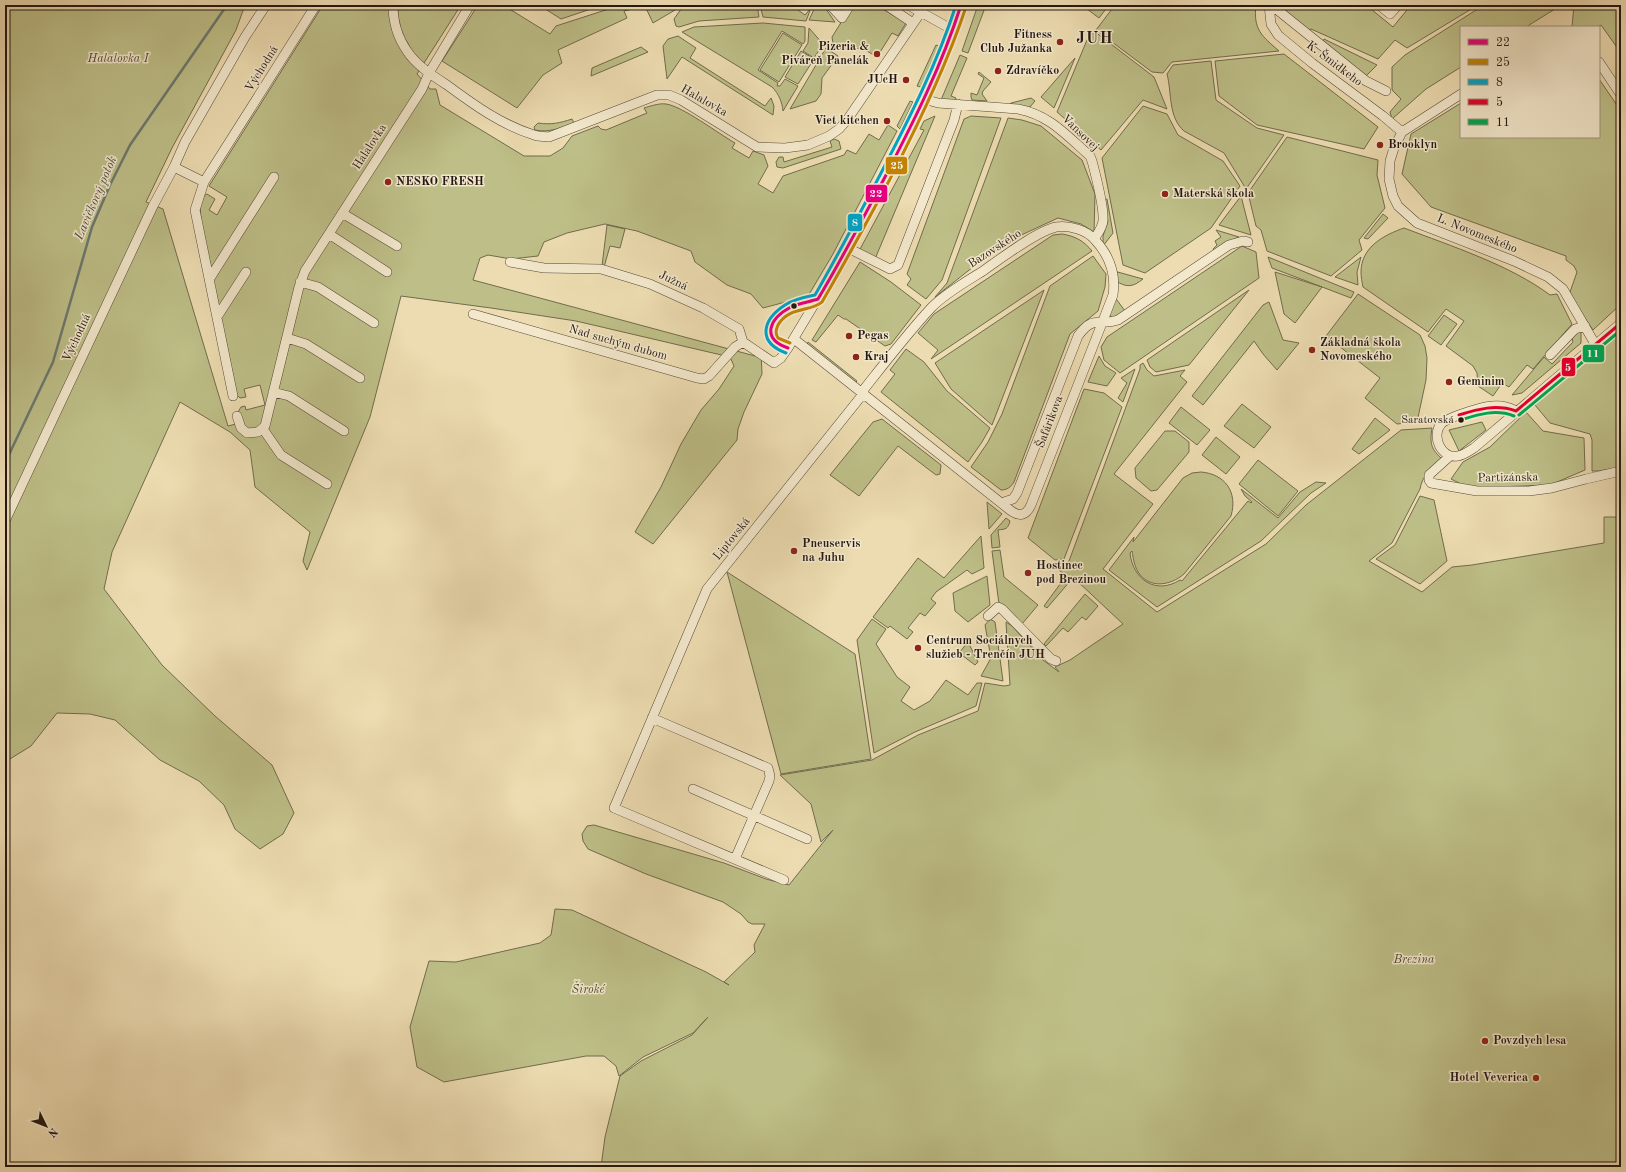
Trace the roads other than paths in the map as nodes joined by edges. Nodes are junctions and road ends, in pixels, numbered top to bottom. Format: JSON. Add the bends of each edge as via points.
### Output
{"nodes":[{"id":1,"x":266,"y":5,"type":"edge"},
{"id":2,"x":393,"y":5,"type":"edge"},
{"id":3,"x":470,"y":5,"type":"edge"},
{"id":4,"x":830,"y":5,"type":"edge"},
{"id":5,"x":850,"y":5,"type":"edge"},
{"id":6,"x":886,"y":5,"type":"edge"},
{"id":7,"x":908,"y":5,"type":"edge"},
{"id":8,"x":962,"y":5,"type":"edge"},
{"id":9,"x":1269,"y":5,"type":"edge"},
{"id":10,"x":1379,"y":5,"type":"edge"},
{"id":11,"x":1398,"y":5,"type":"edge"},
{"id":12,"x":315,"y":7,"type":"edge"},
{"id":13,"x":921,"y":12,"type":"junction"},
{"id":14,"x":913,"y":23,"type":"junction"},
{"id":15,"x":953,"y":30,"type":"junction"},
{"id":16,"x":1600,"y":64,"type":"edge"},
{"id":17,"x":429,"y":72,"type":"junction"},
{"id":18,"x":1386,"y":91,"type":"dead end"},
{"id":19,"x":1460,"y":95,"type":"edge"},
{"id":20,"x":1621,"y":95,"type":"edge"},
{"id":21,"x":924,"y":99,"type":"junction"},
{"id":22,"x":958,"y":104,"type":"junction"},
{"id":23,"x":1402,"y":132,"type":"junction"},
{"id":24,"x":174,"y":167,"type":"junction"},
{"id":25,"x":274,"y":177,"type":"dead end"},
{"id":26,"x":204,"y":182,"type":"junction"},
{"id":27,"x":342,"y":213,"type":"junction"},
{"id":28,"x":329,"y":234,"type":"junction"},
{"id":29,"x":1095,"y":238,"type":"junction"},
{"id":30,"x":1248,"y":242,"type":"dead end"},
{"id":31,"x":397,"y":246,"type":"dead end"},
{"id":32,"x":848,"y":248,"type":"junction"},
{"id":33,"x":510,"y":262,"type":"dead end"},
{"id":34,"x":246,"y":272,"type":"dead end"},
{"id":35,"x":388,"y":272,"type":"dead end"},
{"id":36,"x":210,"y":278,"type":"junction"},
{"id":37,"x":300,"y":282,"type":"junction"},
{"id":38,"x":818,"y":299,"type":"junction"},
{"id":39,"x":473,"y":314,"type":"dead end"},
{"id":40,"x":217,"y":317,"type":"junction"},
{"id":41,"x":1102,"y":322,"type":"junction"},
{"id":42,"x":1621,"y":322,"type":"edge"},
{"id":43,"x":374,"y":323,"type":"dead end"},
{"id":44,"x":1585,"y":326,"type":"junction"},
{"id":45,"x":286,"y":338,"type":"junction"},
{"id":46,"x":794,"y":339,"type":"junction"},
{"id":47,"x":743,"y":342,"type":"junction"},
{"id":48,"x":1595,"y":344,"type":"junction"},
{"id":49,"x":788,"y":348,"type":"junction"},
{"id":50,"x":1550,"y":355,"type":"dead end"},
{"id":51,"x":360,"y":378,"type":"dead end"},
{"id":52,"x":273,"y":392,"type":"junction"},
{"id":53,"x":862,"y":393,"type":"junction"},
{"id":54,"x":233,"y":396,"type":"dead end"},
{"id":55,"x":1516,"y":410,"type":"junction"},
{"id":56,"x":238,"y":416,"type":"dead end"},
{"id":57,"x":263,"y":429,"type":"junction"},
{"id":58,"x":344,"y":431,"type":"dead end"},
{"id":59,"x":1450,"y":456,"type":"junction"},
{"id":60,"x":1621,"y":472,"type":"edge"},
{"id":61,"x":327,"y":484,"type":"dead end"},
{"id":62,"x":1001,"y":503,"type":"junction"},
{"id":63,"x":5,"y":521,"type":"edge"},
{"id":64,"x":988,"y":616,"type":"dead end"},
{"id":65,"x":1056,"y":661,"type":"dead end"},
{"id":66,"x":652,"y":718,"type":"junction"},
{"id":67,"x":693,"y":788,"type":"dead end"},
{"id":68,"x":754,"y":816,"type":"junction"},
{"id":69,"x":807,"y":839,"type":"dead end"},
{"id":70,"x":735,"y":859,"type":"junction"},
{"id":71,"x":784,"y":880,"type":"dead end"}],
"edges":[{"from":1,"to":24,"type":"street","name":"Východná","via":[[237,50],[185,142]]},
{"from":2,"to":17,"type":"street","name":"Halalovka","via":[[397,33],[407,52]]},
{"from":3,"to":17,"type":"street","name":"Halalovka"},
{"from":4,"to":5,"type":"street","via":[[842,18]]},
{"from":6,"to":14,"type":"street"},
{"from":7,"to":13,"type":"street"},
{"from":8,"to":15,"type":"street","name":"Južná"},
{"from":9,"to":18,"type":"street","via":[[1366,81]]},
{"from":9,"to":23,"type":"street","name":"K. Šmidkeho","via":[[1271,24],[1278,35]]},
{"from":10,"to":11,"type":"street","via":[[1390,14]]},
{"from":12,"to":26,"type":"street","name":"Východná"},
{"from":13,"to":14,"type":"street","name":"Halalovka"},
{"from":13,"to":15,"type":"street"},
{"from":14,"to":17,"type":"street","name":"Halalovka","via":[[839,129],[808,146],[757,147],[695,108],[669,95],[657,95],[549,136],[536,136],[489,114]]},
{"from":15,"to":21,"type":"street","name":"Južná"},
{"from":16,"to":20,"type":"street"},
{"from":17,"to":27,"type":"street","name":"Halalovka","via":[[422,89]]},
{"from":19,"to":23,"type":"street"},
{"from":21,"to":22,"type":"street","name":"Vansovej"},
{"from":21,"to":32,"type":"street","name":"Južná"},
{"from":22,"to":29,"type":"street","name":"Vansovej","via":[[1030,111],[1051,121],[1090,156],[1103,221],[1101,230]]},
{"from":22,"to":32,"type":"street","via":[[898,265],[890,269]]},
{"from":23,"to":44,"type":"street","name":"L. Novomeského","via":[[1390,162],[1389,179],[1398,206],[1417,223],[1548,277],[1563,289]]},
{"from":24,"to":26,"type":"street"},
{"from":24,"to":63,"type":"street","name":"Východná","via":[[153,206]]},
{"from":25,"to":36,"type":"street"},
{"from":26,"to":36,"type":"street","name":"Východná","via":[[195,210]]},
{"from":27,"to":28,"type":"street","name":"Halalovka"},
{"from":27,"to":31,"type":"street"},
{"from":28,"to":35,"type":"street"},
{"from":28,"to":37,"type":"street","name":"Halalovka"},
{"from":29,"to":41,"type":"street","via":[[1109,259],[1115,283]]},
{"from":29,"to":53,"type":"street","name":"Bazovského","via":[[1086,232],[1068,227],[1057,227],[1042,232],[968,281],[932,307]]},
{"from":30,"to":41,"type":"street","name":"Šafárikova","via":[[1229,245],[1118,320]]},
{"from":32,"to":38,"type":"street","name":"Južná"},
{"from":33,"to":47,"type":"street","name":"Južná","via":[[544,268],[601,269],[650,284],[703,308],[739,329]]},
{"from":34,"to":40,"type":"street"},
{"from":36,"to":40,"type":"street","name":"Východná"},
{"from":37,"to":43,"type":"street","via":[[318,287]]},
{"from":37,"to":45,"type":"street","name":"Halalovka"},
{"from":38,"to":46,"type":"street","name":"Južná"},
{"from":38,"to":49,"type":"street","via":[[789,308],[774,322],[770,333],[772,340],[779,346]]},
{"from":39,"to":47,"type":"street","name":"Nad suchým dubom","via":[[704,379]]},
{"from":40,"to":54,"type":"street","name":"Východná"},
{"from":41,"to":62,"type":"street","name":"Šafárikova","via":[[1086,326],[1078,336],[1017,493],[1014,499]]},
{"from":41,"to":62,"type":"street","name":"Šafárikova","via":[[1031,505],[1025,514],[1017,515]]},
{"from":42,"to":48,"type":"street"},
{"from":44,"to":48,"type":"street","name":"L. Novomeského"},
{"from":44,"to":50,"type":"street","via":[[1575,329]]},
{"from":45,"to":51,"type":"street","via":[[304,343]]},
{"from":45,"to":52,"type":"street","name":"Halalovka"},
{"from":46,"to":49,"type":"street","name":"Južná"},
{"from":46,"to":53,"type":"street"},
{"from":47,"to":49,"type":"street","name":"Južná","via":[[774,363],[782,358]]},
{"from":48,"to":55,"type":"street"},
{"from":52,"to":57,"type":"street","name":"Halalovka"},
{"from":52,"to":58,"type":"street","via":[[289,396]]},
{"from":53,"to":62,"type":"street"},
{"from":53,"to":66,"type":"street","name":"Liptovská","via":[[707,589]]},
{"from":55,"to":59,"type":"street","via":[[1474,448],[1463,455]]},
{"from":55,"to":59,"type":"street","via":[[1492,406],[1446,419],[1438,429],[1437,439],[1444,453]]},
{"from":56,"to":57,"type":"street","via":[[241,428],[247,433]]},
{"from":57,"to":61,"type":"street","via":[[281,455]]},
{"from":59,"to":60,"type":"street","name":"Partizánska","via":[[1429,475],[1431,483],[1477,491],[1529,491]]},
{"from":64,"to":65,"type":"street","via":[[998,607],[1002,609],[1051,659]]},
{"from":66,"to":68,"type":"street","via":[[768,768],[769,781]]},
{"from":66,"to":70,"type":"street","name":"Liptovská","via":[[614,808]]},
{"from":67,"to":68,"type":"street"},
{"from":68,"to":69,"type":"street"},
{"from":68,"to":70,"type":"street"},
{"from":70,"to":71,"type":"street","name":"Liptovská"}]}
